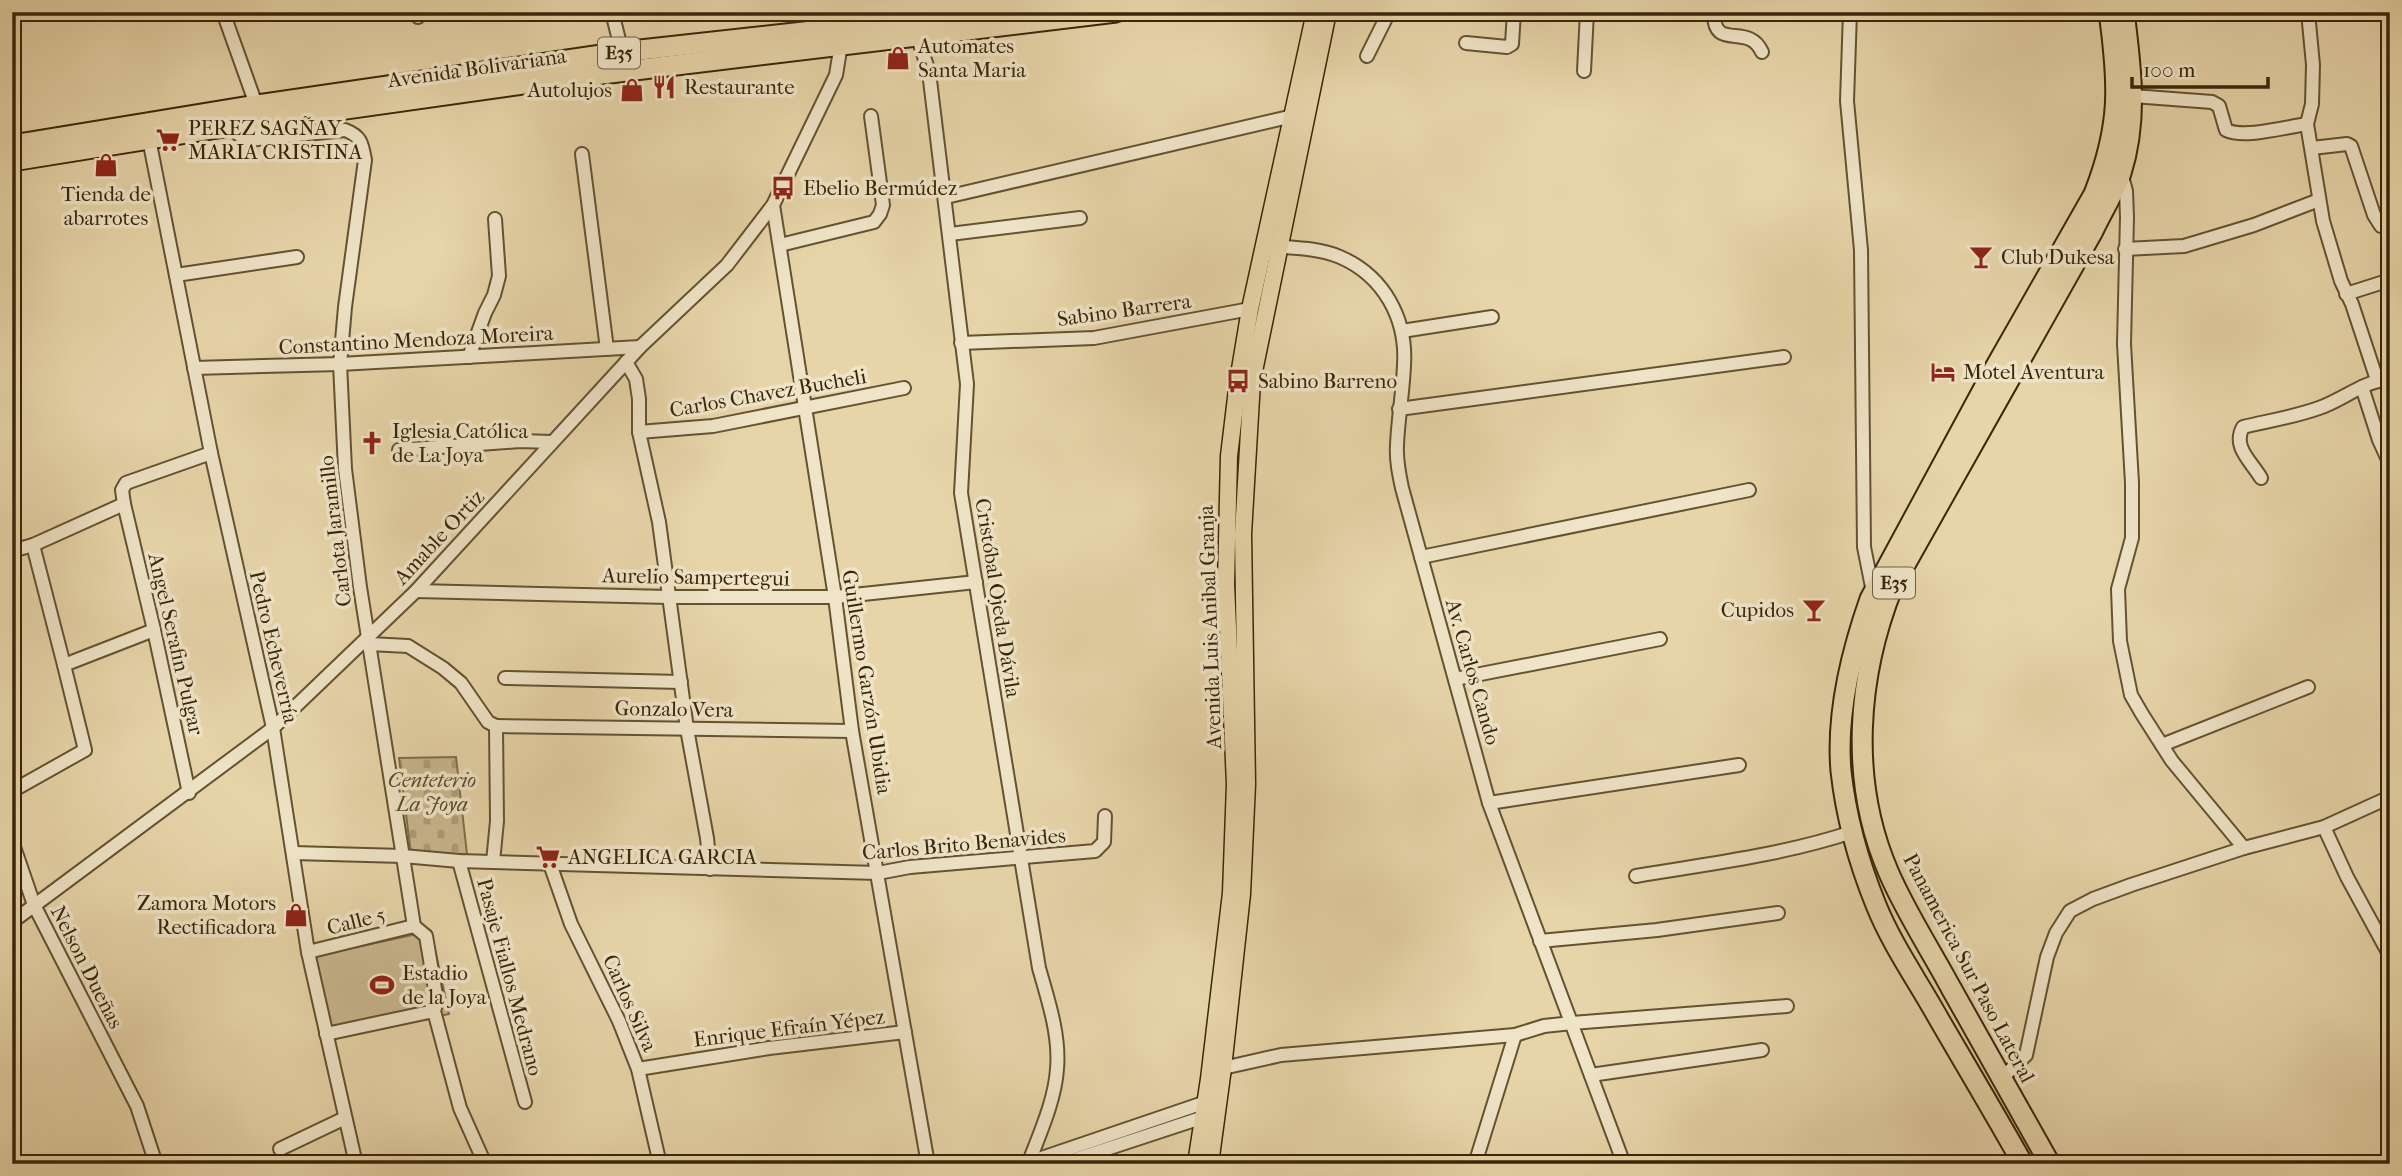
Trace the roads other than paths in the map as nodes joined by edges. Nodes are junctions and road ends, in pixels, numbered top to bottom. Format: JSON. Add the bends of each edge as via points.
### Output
{"nodes":[{"id":1,"x":223,"y":12,"type":"edge"},
{"id":2,"x":612,"y":12,"type":"edge"},
{"id":3,"x":984,"y":12,"type":"edge"},
{"id":4,"x":1116,"y":12,"type":"edge"},
{"id":5,"x":1315,"y":12,"type":"edge"},
{"id":6,"x":1328,"y":12,"type":"edge"},
{"id":7,"x":1389,"y":12,"type":"edge"},
{"id":8,"x":1514,"y":12,"type":"edge"},
{"id":9,"x":1587,"y":12,"type":"edge"},
{"id":10,"x":1714,"y":12,"type":"edge"},
{"id":11,"x":1850,"y":12,"type":"edge"},
{"id":12,"x":2109,"y":12,"type":"edge"},
{"id":13,"x":2124,"y":12,"type":"edge"},
{"id":14,"x":2308,"y":12,"type":"edge"},
{"id":15,"x":838,"y":28,"type":"edge"},
{"id":16,"x":916,"y":35,"type":"junction"},
{"id":17,"x":1466,"y":43,"type":"dead end"},
{"id":18,"x":622,"y":52,"type":"junction"},
{"id":19,"x":1762,"y":52,"type":"dead end"},
{"id":20,"x":1367,"y":56,"type":"dead end"},
{"id":21,"x":1584,"y":71,"type":"dead end"},
{"id":22,"x":2133,"y":96,"type":"junction"},
{"id":23,"x":259,"y":113,"type":"junction"},
{"id":24,"x":871,"y":116,"type":"dead end"},
{"id":25,"x":1293,"y":116,"type":"junction"},
{"id":26,"x":2307,"y":124,"type":"junction"},
{"id":27,"x":236,"y":125,"type":"junction"},
{"id":28,"x":149,"y":139,"type":"junction"},
{"id":29,"x":12,"y":145,"type":"edge"},
{"id":30,"x":2312,"y":148,"type":"junction"},
{"id":31,"x":582,"y":154,"type":"dead end"},
{"id":32,"x":12,"y":161,"type":"edge"},
{"id":33,"x":2121,"y":173,"type":"junction"},
{"id":34,"x":946,"y":197,"type":"junction"},
{"id":35,"x":2319,"y":200,"type":"junction"},
{"id":36,"x":773,"y":205,"type":"junction"},
{"id":37,"x":1080,"y":218,"type":"dead end"},
{"id":38,"x":495,"y":219,"type":"dead end"},
{"id":39,"x":2390,"y":227,"type":"edge"},
{"id":40,"x":950,"y":234,"type":"junction"},
{"id":41,"x":780,"y":245,"type":"junction"},
{"id":42,"x":1273,"y":246,"type":"junction"},
{"id":43,"x":2125,"y":248,"type":"junction"},
{"id":44,"x":297,"y":257,"type":"dead end"},
{"id":45,"x":176,"y":275,"type":"junction"},
{"id":46,"x":2390,"y":280,"type":"edge"},
{"id":47,"x":2346,"y":294,"type":"junction"},
{"id":48,"x":1250,"y":309,"type":"junction"},
{"id":49,"x":1492,"y":317,"type":"dead end"},
{"id":50,"x":1402,"y":331,"type":"junction"},
{"id":51,"x":961,"y":343,"type":"junction"},
{"id":52,"x":640,"y":347,"type":"junction"},
{"id":53,"x":607,"y":349,"type":"junction"},
{"id":54,"x":469,"y":357,"type":"junction"},
{"id":55,"x":1784,"y":357,"type":"dead end"},
{"id":56,"x":626,"y":362,"type":"junction"},
{"id":57,"x":340,"y":365,"type":"junction"},
{"id":58,"x":194,"y":368,"type":"junction"},
{"id":59,"x":2384,"y":379,"type":"edge"},
{"id":60,"x":2362,"y":387,"type":"junction"},
{"id":61,"x":904,"y":388,"type":"dead end"},
{"id":62,"x":806,"y":408,"type":"junction"},
{"id":63,"x":1399,"y":409,"type":"junction"},
{"id":64,"x":639,"y":432,"type":"junction"},
{"id":65,"x":552,"y":442,"type":"junction"},
{"id":66,"x":399,"y":450,"type":"dead end"},
{"id":67,"x":211,"y":453,"type":"junction"},
{"id":68,"x":2390,"y":464,"type":"edge"},
{"id":69,"x":2261,"y":478,"type":"dead end"},
{"id":70,"x":1749,"y":490,"type":"dead end"},
{"id":71,"x":124,"y":504,"type":"junction"},
{"id":72,"x":33,"y":545,"type":"junction"},
{"id":73,"x":12,"y":551,"type":"edge"},
{"id":74,"x":1421,"y":557,"type":"junction"},
{"id":75,"x":976,"y":582,"type":"junction"},
{"id":76,"x":415,"y":591,"type":"junction"},
{"id":77,"x":1873,"y":592,"type":"junction"},
{"id":78,"x":669,"y":597,"type":"junction"},
{"id":79,"x":835,"y":597,"type":"junction"},
{"id":80,"x":154,"y":630,"type":"junction"},
{"id":81,"x":1660,"y":639,"type":"dead end"},
{"id":82,"x":369,"y":641,"type":"junction"},
{"id":83,"x":64,"y":665,"type":"junction"},
{"id":84,"x":505,"y":678,"type":"dead end"},
{"id":85,"x":1455,"y":679,"type":"junction"},
{"id":86,"x":681,"y":681,"type":"junction"},
{"id":87,"x":2308,"y":687,"type":"dead end"},
{"id":88,"x":496,"y":726,"type":"junction"},
{"id":89,"x":274,"y":728,"type":"junction"},
{"id":90,"x":687,"y":729,"type":"junction"},
{"id":91,"x":852,"y":731,"type":"junction"},
{"id":92,"x":2162,"y":745,"type":"junction"},
{"id":93,"x":1739,"y":765,"type":"dead end"},
{"id":94,"x":12,"y":791,"type":"edge"},
{"id":95,"x":189,"y":793,"type":"junction"},
{"id":96,"x":2390,"y":797,"type":"edge"},
{"id":97,"x":1489,"y":803,"type":"junction"},
{"id":98,"x":1105,"y":816,"type":"dead end"},
{"id":99,"x":2324,"y":827,"type":"junction"},
{"id":100,"x":1852,"y":832,"type":"junction"},
{"id":101,"x":12,"y":841,"type":"edge"},
{"id":102,"x":2244,"y":848,"type":"junction"},
{"id":103,"x":292,"y":853,"type":"junction"},
{"id":104,"x":403,"y":856,"type":"junction"},
{"id":105,"x":1021,"y":859,"type":"junction"},
{"id":106,"x":459,"y":862,"type":"junction"},
{"id":107,"x":493,"y":862,"type":"junction"},
{"id":108,"x":550,"y":864,"type":"junction"},
{"id":109,"x":710,"y":869,"type":"junction"},
{"id":110,"x":878,"y":873,"type":"junction"},
{"id":111,"x":1636,"y":876,"type":"dead end"},
{"id":112,"x":34,"y":905,"type":"junction"},
{"id":113,"x":1778,"y":913,"type":"dead end"},
{"id":114,"x":12,"y":922,"type":"edge"},
{"id":115,"x":414,"y":926,"type":"junction"},
{"id":116,"x":1540,"y":941,"type":"junction"},
{"id":117,"x":308,"y":953,"type":"junction"},
{"id":118,"x":2390,"y":956,"type":"edge"},
{"id":119,"x":1787,"y":1006,"type":"dead end"},
{"id":120,"x":434,"y":1012,"type":"junction"},
{"id":121,"x":1572,"y":1023,"type":"junction"},
{"id":122,"x":905,"y":1032,"type":"junction"},
{"id":123,"x":326,"y":1034,"type":"junction"},
{"id":124,"x":1515,"y":1034,"type":"junction"},
{"id":125,"x":1762,"y":1050,"type":"dead end"},
{"id":126,"x":1223,"y":1068,"type":"junction"},
{"id":127,"x":638,"y":1069,"type":"junction"},
{"id":128,"x":1591,"y":1075,"type":"junction"},
{"id":129,"x":2002,"y":1078,"type":"junction"},
{"id":130,"x":524,"y":1102,"type":"dead end"},
{"id":131,"x":1211,"y":1107,"type":"junction"},
{"id":132,"x":345,"y":1118,"type":"junction"},
{"id":133,"x":280,"y":1149,"type":"dead end"},
{"id":134,"x":1027,"y":1163,"type":"edge"},
{"id":135,"x":156,"y":1164,"type":"edge"},
{"id":136,"x":356,"y":1164,"type":"edge"},
{"id":137,"x":485,"y":1164,"type":"edge"},
{"id":138,"x":660,"y":1164,"type":"edge"},
{"id":139,"x":928,"y":1164,"type":"edge"},
{"id":140,"x":1061,"y":1164,"type":"edge"},
{"id":141,"x":1196,"y":1164,"type":"edge"},
{"id":142,"x":1210,"y":1164,"type":"edge"},
{"id":143,"x":1475,"y":1164,"type":"edge"},
{"id":144,"x":1624,"y":1164,"type":"edge"},
{"id":145,"x":2023,"y":1164,"type":"edge"},
{"id":146,"x":2050,"y":1164,"type":"edge"}],
"edges":[{"from":1,"to":23,"type":"street"},
{"from":2,"to":18,"type":"street"},
{"from":3,"to":15,"type":"highway","name":"Avenida Bolivariana","number":"E35"},
{"from":4,"to":16,"type":"highway","name":"Avenida Bolivariana","number":"E35"},
{"from":5,"to":25,"type":"main road","name":"Avenida Luis Anibal Granja"},
{"from":6,"to":42,"type":"main road","name":"Avenida Luis Anibal Granja"},
{"from":7,"to":20,"type":"street"},
{"from":8,"to":17,"type":"street","via":[[1512,44]]},
{"from":9,"to":21,"type":"street"},
{"from":10,"to":19,"type":"street","via":[[1717,31],[1749,38]]},
{"from":11,"to":77,"type":"street","via":[[1847,101],[1861,250],[1864,547]]},
{"from":12,"to":77,"type":"highway","number":"E35","via":[[2117,68],[2114,134],[2094,194]]},
{"from":13,"to":22,"type":"highway","name":"Panamerica Sur Paso Lateral","number":"E35"},
{"from":14,"to":26,"type":"street","via":[[2313,65]]},
{"from":15,"to":16,"type":"highway","name":"Avenida Bolivariana","number":"E35"},
{"from":15,"to":18,"type":"highway","name":"Avenida Bolivariana","number":"E35"},
{"from":15,"to":23,"type":"highway","name":"Avenida Bolivariana","number":"E35","via":[[552,80]]},
{"from":15,"to":36,"type":"street","name":"Amable Ortiz","via":[[836,75]]},
{"from":16,"to":34,"type":"street","name":"Cristóbal Ojeda Dávila","via":[[929,72]]},
{"from":18,"to":23,"type":"highway","name":"Avenida Bolivariana","number":"E35"},
{"from":22,"to":26,"type":"street","via":[[2212,102],[2219,106],[2226,130],[2232,133]]},
{"from":22,"to":33,"type":"highway","name":"Panamerica Sur Paso Lateral","number":"E35"},
{"from":23,"to":27,"type":"highway","name":"Avenida Bolivariana","number":"E35"},
{"from":23,"to":29,"type":"highway","name":"Avenida Bolivariana","number":"E35"},
{"from":24,"to":41,"type":"street","via":[[883,205],[880,214],[874,222]]},
{"from":25,"to":34,"type":"street"},
{"from":25,"to":42,"type":"main road","name":"Avenida Luis Anibal Granja"},
{"from":26,"to":30,"type":"street"},
{"from":27,"to":28,"type":"highway","name":"Avenida Bolivariana","number":"E35"},
{"from":27,"to":57,"type":"street","name":"Carlota Jaramillo","via":[[238,134],[249,140],[345,130],[356,134],[362,145],[365,160]]},
{"from":28,"to":32,"type":"highway","name":"Avenida Bolivariana","number":"E35"},
{"from":28,"to":45,"type":"street","name":"Pedro Echeverría"},
{"from":30,"to":35,"type":"street"},
{"from":30,"to":39,"type":"street","via":[[2351,146],[2374,215],[2381,226]]},
{"from":31,"to":53,"type":"street"},
{"from":33,"to":43,"type":"street","via":[[2126,191]]},
{"from":33,"to":129,"type":"highway","name":"Panamerica Sur Paso Lateral","number":"E35","via":[[1893,586],[1878,622],[1867,670],[1863,760],[1877,837],[1915,923]]},
{"from":34,"to":40,"type":"street","name":"Cristóbal Ojeda Dávila"},
{"from":35,"to":43,"type":"street","via":[[2184,246]]},
{"from":35,"to":47,"type":"street"},
{"from":36,"to":41,"type":"street","name":"Guillermo Garzón Ubidia"},
{"from":36,"to":52,"type":"street","name":"Amable Ortiz","via":[[727,265]]},
{"from":37,"to":40,"type":"street"},
{"from":38,"to":54,"type":"street","via":[[499,276]]},
{"from":40,"to":51,"type":"street","name":"Cristóbal Ojeda Dávila"},
{"from":41,"to":62,"type":"street","name":"Guillermo Garzón Ubidia"},
{"from":42,"to":48,"type":"main road","name":"Avenida Luis Anibal Granja"},
{"from":42,"to":50,"type":"street","name":"Av. Carlos Cando","via":[[1341,257],[1370,276],[1391,300]]},
{"from":42,"to":126,"type":"main road","name":"Avenida Luis Anibal Granja","via":[[1251,393],[1243,534],[1246,797],[1242,894]]},
{"from":43,"to":92,"type":"street","via":[[2132,538],[2118,589],[2120,641],[2131,695]]},
{"from":44,"to":45,"type":"street"},
{"from":45,"to":58,"type":"street","name":"Pedro Echeverría"},
{"from":46,"to":47,"type":"street"},
{"from":47,"to":59,"type":"street"},
{"from":48,"to":51,"type":"street","name":"Sabino Barrera","via":[[1094,338]]},
{"from":48,"to":131,"type":"main road","name":"Avenida Luis Anibal Granja","via":[[1229,456],[1225,534],[1235,784],[1231,893]]},
{"from":49,"to":50,"type":"street"},
{"from":50,"to":63,"type":"street","name":"Av. Carlos Cando","via":[[1405,365]]},
{"from":51,"to":75,"type":"street","name":"Cristóbal Ojeda Dávila","via":[[967,384],[961,493]]},
{"from":52,"to":53,"type":"street","name":"Constantino Mendoza Moreira"},
{"from":52,"to":56,"type":"street","name":"Amable Ortiz"},
{"from":53,"to":54,"type":"street","name":"Constantino Mendoza Moreira"},
{"from":54,"to":57,"type":"street","name":"Constantino Mendoza Moreira"},
{"from":55,"to":63,"type":"street"},
{"from":56,"to":64,"type":"street","via":[[636,379]]},
{"from":56,"to":65,"type":"street","name":"Amable Ortiz"},
{"from":57,"to":58,"type":"street","name":"Constantino Mendoza Moreira"},
{"from":57,"to":82,"type":"street","name":"Carlota Jaramillo","via":[[345,469]]},
{"from":58,"to":67,"type":"street","name":"Pedro Echeverría"},
{"from":59,"to":60,"type":"street"},
{"from":60,"to":68,"type":"street"},
{"from":60,"to":69,"type":"street","via":[[2300,415],[2243,426],[2241,447]]},
{"from":61,"to":62,"type":"street","name":"Carlos Chavez Bucheli"},
{"from":62,"to":64,"type":"street","name":"Carlos Chavez Bucheli","via":[[713,426]]},
{"from":62,"to":79,"type":"street","name":"Guillermo Garzón Ubidia"},
{"from":63,"to":74,"type":"street","name":"Av. Carlos Cando","via":[[1398,467]]},
{"from":64,"to":78,"type":"street","via":[[659,522]]},
{"from":65,"to":66,"type":"street"},
{"from":65,"to":76,"type":"street","name":"Amable Ortiz"},
{"from":67,"to":71,"type":"street","via":[[126,483]]},
{"from":67,"to":89,"type":"street","name":"Pedro Echeverría"},
{"from":70,"to":74,"type":"street"},
{"from":71,"to":72,"type":"street"},
{"from":71,"to":80,"type":"street","name":"Angel Serafin Pulgar"},
{"from":72,"to":73,"type":"street"},
{"from":72,"to":83,"type":"street"},
{"from":74,"to":85,"type":"street","name":"Av. Carlos Cando"},
{"from":75,"to":79,"type":"street","name":"Aurelio Sampertegui"},
{"from":75,"to":105,"type":"street","name":"Cristóbal Ojeda Dávila"},
{"from":76,"to":78,"type":"street","name":"Aurelio Sampertegui"},
{"from":76,"to":82,"type":"street","name":"Amable Ortiz"},
{"from":77,"to":100,"type":"highway","number":"E35","via":[[1855,644],[1842,730],[1841,769]]},
{"from":78,"to":79,"type":"street","name":"Aurelio Sampertegui"},
{"from":78,"to":86,"type":"street"},
{"from":79,"to":91,"type":"street","name":"Guillermo Garzón Ubidia"},
{"from":80,"to":83,"type":"street"},
{"from":80,"to":95,"type":"street","name":"Angel Serafin Pulgar"},
{"from":81,"to":85,"type":"street"},
{"from":82,"to":88,"type":"street","via":[[408,646],[429,659],[461,683],[488,722]]},
{"from":82,"to":89,"type":"street","name":"Amable Ortiz"},
{"from":82,"to":104,"type":"street","name":"Carlota Jaramillo"},
{"from":83,"to":94,"type":"street","via":[[85,750]]},
{"from":84,"to":86,"type":"street"},
{"from":85,"to":97,"type":"street","name":"Av. Carlos Cando"},
{"from":86,"to":90,"type":"street"},
{"from":87,"to":92,"type":"street"},
{"from":88,"to":90,"type":"street","name":"Gonzalo Vera"},
{"from":88,"to":107,"type":"street"},
{"from":89,"to":95,"type":"street","name":"Amable Ortiz"},
{"from":89,"to":103,"type":"street","name":"Pedro Echeverría"},
{"from":90,"to":91,"type":"street","name":"Gonzalo Vera"},
{"from":90,"to":109,"type":"street"},
{"from":91,"to":110,"type":"street","name":"Guillermo Garzón Ubidia"},
{"from":92,"to":102,"type":"street"},
{"from":93,"to":97,"type":"street"},
{"from":95,"to":112,"type":"street","name":"Amable Ortiz"},
{"from":96,"to":99,"type":"street"},
{"from":97,"to":116,"type":"street","name":"Av. Carlos Cando"},
{"from":98,"to":105,"type":"street","name":"Carlos Brito Benavides","via":[[1104,842],[1095,851]]},
{"from":99,"to":102,"type":"street"},
{"from":99,"to":118,"type":"street"},
{"from":100,"to":111,"type":"street","via":[[1717,864]]},
{"from":100,"to":145,"type":"highway","number":"E35","via":[[1876,906]]},
{"from":101,"to":112,"type":"street","name":"Nelson Dueñas"},
{"from":102,"to":129,"type":"street","via":[[2131,885],[2070,911],[2048,957],[2026,1055]]},
{"from":103,"to":104,"type":"street","name":"Carlos Brito Benavides"},
{"from":103,"to":117,"type":"street","name":"Pedro Echeverría"},
{"from":104,"to":106,"type":"street","name":"Carlos Brito Benavides"},
{"from":104,"to":115,"type":"street","name":"Carlota Jaramillo"},
{"from":105,"to":110,"type":"street","name":"Carlos Brito Benavides"},
{"from":105,"to":134,"type":"street","name":"Cristóbal Ojeda Dávila","via":[[1058,1067]]},
{"from":106,"to":107,"type":"street","name":"Carlos Brito Benavides"},
{"from":106,"to":130,"type":"street","name":"Pasaje Fiallos Medrano"},
{"from":107,"to":108,"type":"street","name":"Carlos Brito Benavides"},
{"from":108,"to":109,"type":"street","name":"Carlos Brito Benavides"},
{"from":108,"to":127,"type":"street","name":"Carlos Silva","via":[[571,924]]},
{"from":109,"to":110,"type":"street","name":"Carlos Brito Benavides"},
{"from":110,"to":122,"type":"street","name":"Guillermo Garzón Ubidia"},
{"from":112,"to":114,"type":"street","name":"Amable Ortiz"},
{"from":112,"to":135,"type":"street","name":"Nelson Dueñas","via":[[137,1106]]},
{"from":113,"to":116,"type":"street"},
{"from":115,"to":117,"type":"street","name":"Calle 5"},
{"from":115,"to":120,"type":"street","name":"Carlota Jaramillo","via":[[426,936],[437,1001]]},
{"from":116,"to":121,"type":"street","name":"Av. Carlos Cando"},
{"from":117,"to":123,"type":"street","name":"Pedro Echeverría"},
{"from":119,"to":121,"type":"street"},
{"from":120,"to":123,"type":"street"},
{"from":120,"to":137,"type":"street","name":"Carlota Jaramillo","via":[[460,1108]]},
{"from":121,"to":124,"type":"street"},
{"from":121,"to":128,"type":"street","name":"Av. Carlos Cando"},
{"from":122,"to":127,"type":"street","name":"Enrique Efraín Yépez"},
{"from":122,"to":139,"type":"street","name":"Guillermo Garzón Ubidia"},
{"from":123,"to":132,"type":"street","name":"Pedro Echeverría"},
{"from":124,"to":126,"type":"street","via":[[1281,1055]]},
{"from":124,"to":143,"type":"street"},
{"from":125,"to":128,"type":"street"},
{"from":126,"to":131,"type":"main road","name":"Avenida Luis Anibal Granja"},
{"from":127,"to":138,"type":"street","name":"Carlos Silva"},
{"from":128,"to":144,"type":"street","name":"Av. Carlos Cando"},
{"from":129,"to":146,"type":"highway","name":"Panamerica Sur Paso Lateral","number":"E35"},
{"from":131,"to":134,"type":"street"},
{"from":131,"to":140,"type":"street"},
{"from":131,"to":141,"type":"main road","name":"Avenida Luis Anibal Granja"},
{"from":131,"to":142,"type":"main road","name":"Avenida Luis Anibal Granja"},
{"from":132,"to":133,"type":"street"},
{"from":132,"to":136,"type":"street","name":"Pedro Echeverría"}]}
